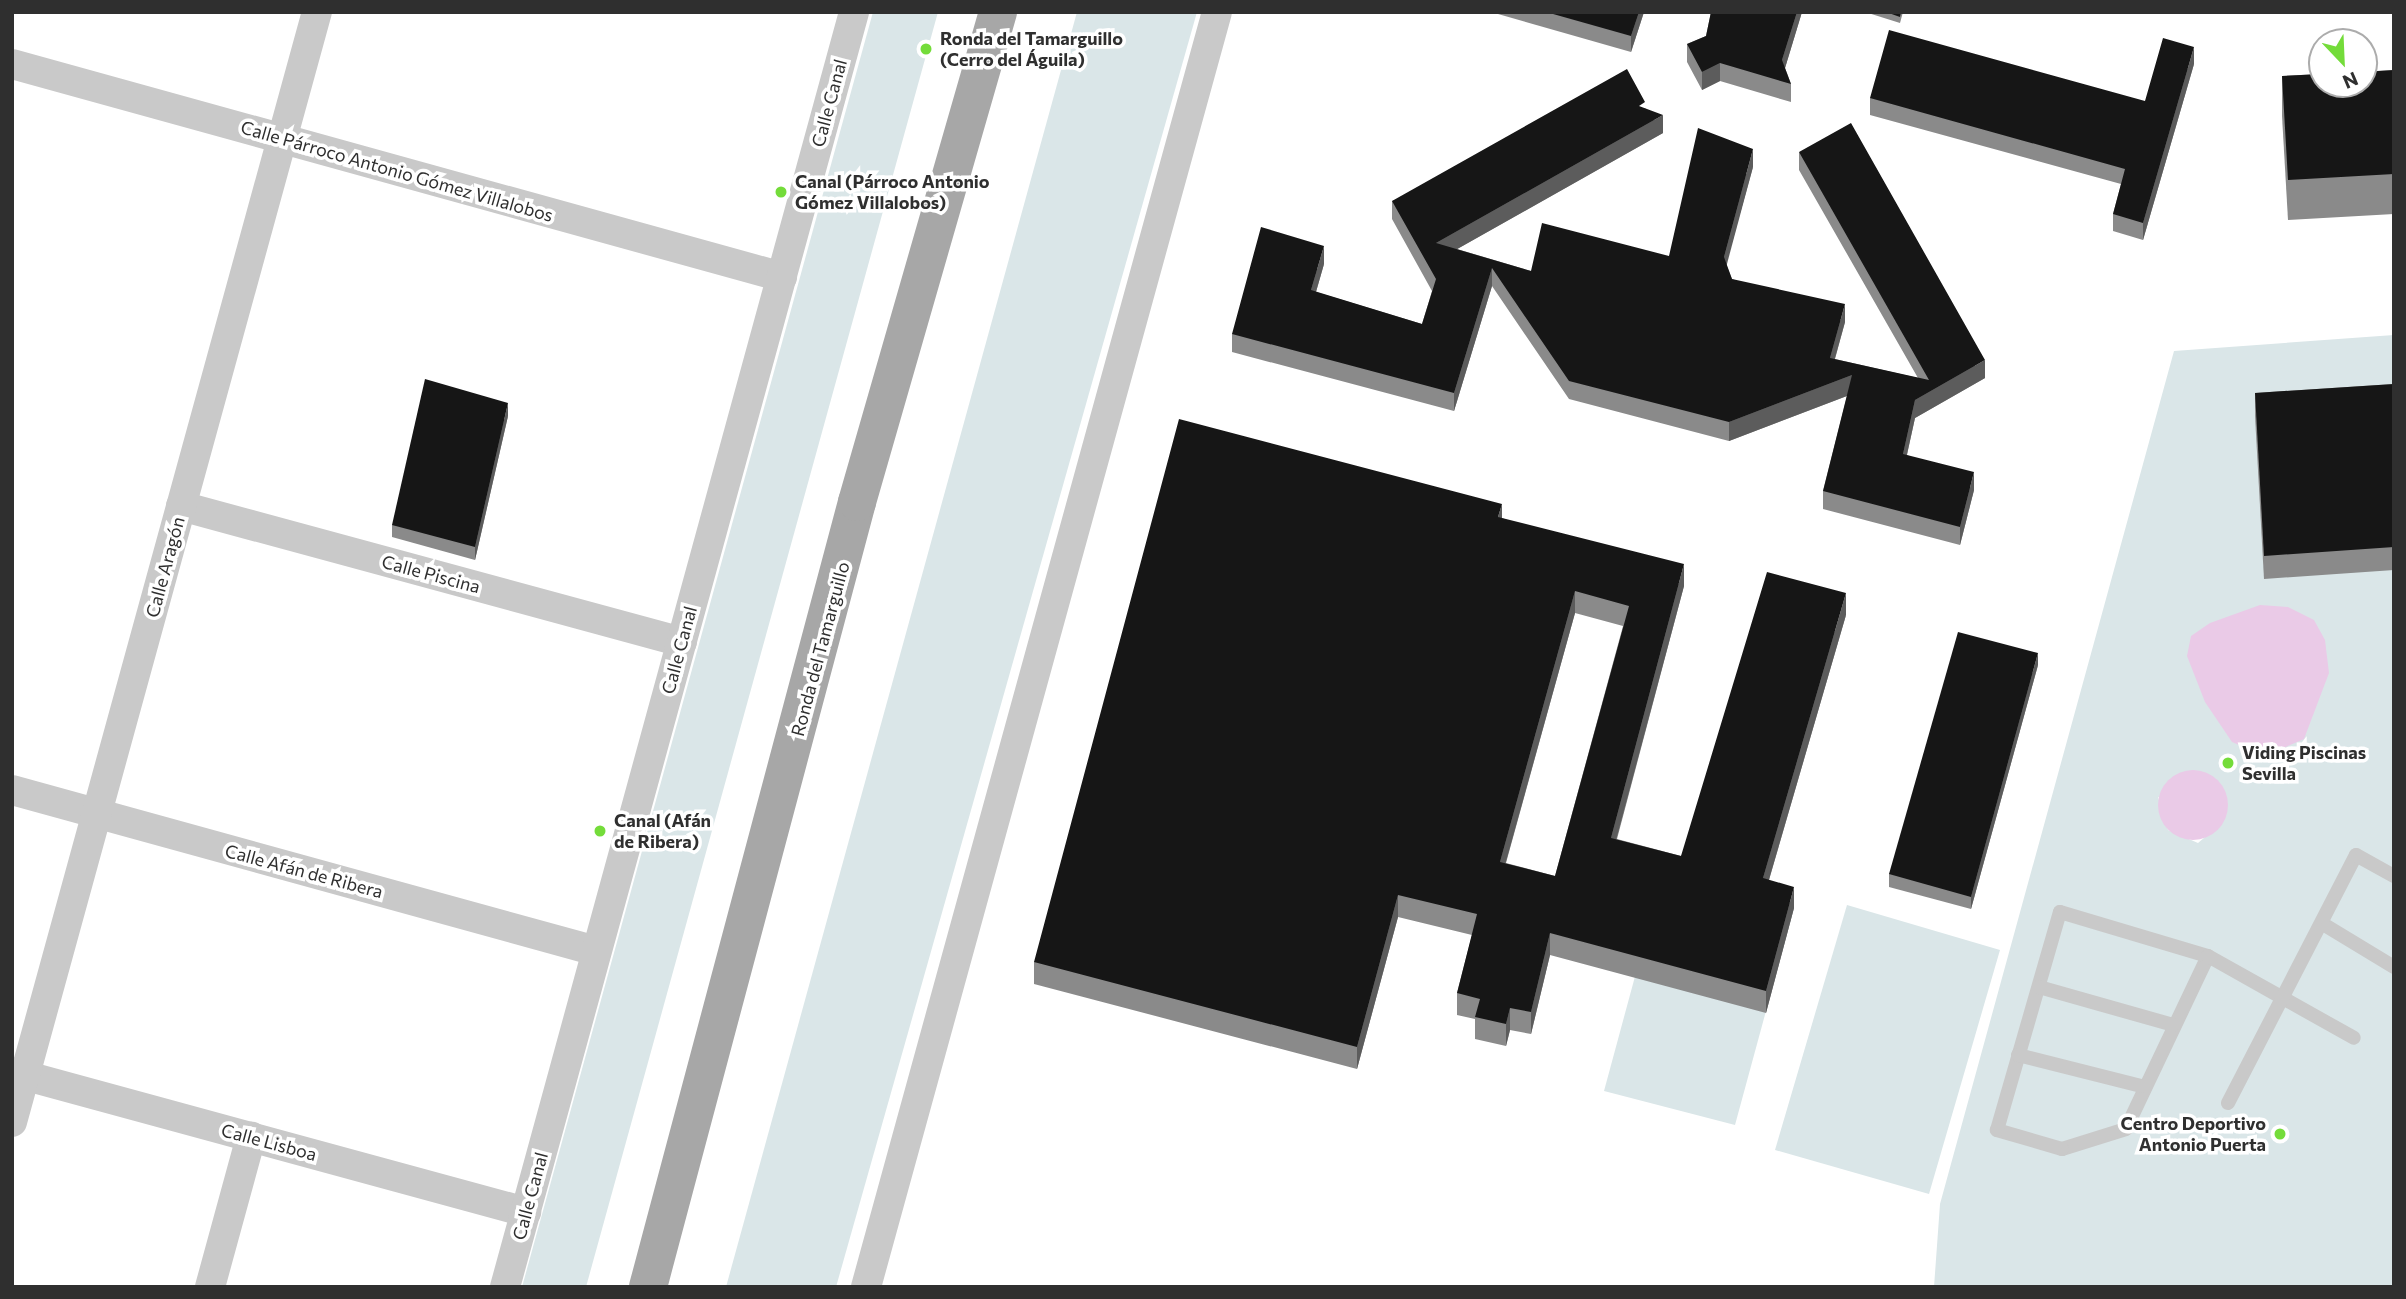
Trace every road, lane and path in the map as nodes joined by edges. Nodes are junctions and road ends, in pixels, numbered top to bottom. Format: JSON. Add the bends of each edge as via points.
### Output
{"nodes":[{"id":1,"x":317,"y":12,"type":"edge"},
{"id":2,"x":853,"y":12,"type":"edge"},
{"id":3,"x":998,"y":12,"type":"edge"},
{"id":4,"x":1217,"y":12,"type":"edge"},
{"id":5,"x":12,"y":64,"type":"edge"},
{"id":6,"x":282,"y":139,"type":"junction"},
{"id":7,"x":782,"y":278,"type":"junction"},
{"id":8,"x":181,"y":506,"type":"junction"},
{"id":9,"x":681,"y":642,"type":"junction"},
{"id":10,"x":12,"y":790,"type":"edge"},
{"id":11,"x":97,"y":814,"type":"junction"},
{"id":12,"x":2394,"y":876,"type":"edge"},
{"id":13,"x":2323,"y":924,"type":"junction"},
{"id":14,"x":596,"y":951,"type":"junction"},
{"id":15,"x":2208,"y":956,"type":"junction"},
{"id":16,"x":2394,"y":967,"type":"edge"},
{"id":17,"x":2039,"y":987,"type":"junction"},
{"id":18,"x":2284,"y":994,"type":"junction"},
{"id":19,"x":2173,"y":1025,"type":"junction"},
{"id":20,"x":2354,"y":1038,"type":"dead end"},
{"id":21,"x":2018,"y":1055,"type":"junction"},
{"id":22,"x":19,"y":1074,"type":"edge"},
{"id":23,"x":2141,"y":1086,"type":"junction"},
{"id":24,"x":2228,"y":1104,"type":"dead end"},
{"id":25,"x":12,"y":1122,"type":"edge"},
{"id":26,"x":251,"y":1137,"type":"junction"},
{"id":27,"x":526,"y":1212,"type":"junction"},
{"id":28,"x":210,"y":1287,"type":"edge"},
{"id":29,"x":505,"y":1287,"type":"edge"},
{"id":30,"x":648,"y":1287,"type":"edge"},
{"id":31,"x":866,"y":1287,"type":"edge"}],
"edges":[{"from":1,"to":6,"type":"street","name":"Calle Aragón"},
{"from":2,"to":7,"type":"street","name":"Calle Canal"},
{"from":3,"to":30,"type":"main road","name":"Ronda del Tamarguillo","via":[[858,502]]},
{"from":4,"to":31,"type":"street"},
{"from":5,"to":6,"type":"street","name":"Calle Párroco Antonio Gómez Villalobos"},
{"from":6,"to":7,"type":"street","name":"Calle Párroco Antonio Gómez Villalobos"},
{"from":6,"to":8,"type":"street","name":"Calle Aragón"},
{"from":7,"to":9,"type":"street","name":"Calle Canal"},
{"from":8,"to":9,"type":"street","name":"Calle Piscina"},
{"from":8,"to":11,"type":"street","name":"Calle Aragón"},
{"from":9,"to":14,"type":"street","name":"Calle Canal"},
{"from":10,"to":11,"type":"street","name":"Calle Afán de Ribera"},
{"from":11,"to":14,"type":"street","name":"Calle Afán de Ribera"},
{"from":11,"to":22,"type":"street","name":"Calle Aragón"},
{"from":12,"to":13,"type":"lane","via":[[2356,855]]},
{"from":13,"to":16,"type":"lane"},
{"from":13,"to":18,"type":"lane"},
{"from":14,"to":27,"type":"street","name":"Calle Canal"},
{"from":15,"to":17,"type":"lane","via":[[2060,912]]},
{"from":15,"to":18,"type":"lane"},
{"from":15,"to":19,"type":"lane"},
{"from":17,"to":19,"type":"lane"},
{"from":17,"to":21,"type":"lane"},
{"from":18,"to":20,"type":"lane"},
{"from":18,"to":24,"type":"lane"},
{"from":19,"to":23,"type":"lane"},
{"from":21,"to":23,"type":"lane"},
{"from":21,"to":23,"type":"lane","via":[[1997,1130],[2062,1149],[2126,1129]]},
{"from":22,"to":25,"type":"street","name":"Calle Aragón"},
{"from":22,"to":26,"type":"street","name":"Calle Lisboa"},
{"from":26,"to":27,"type":"street","name":"Calle Lisboa"},
{"from":26,"to":28,"type":"street"},
{"from":27,"to":29,"type":"street","name":"Calle Canal"}]}
